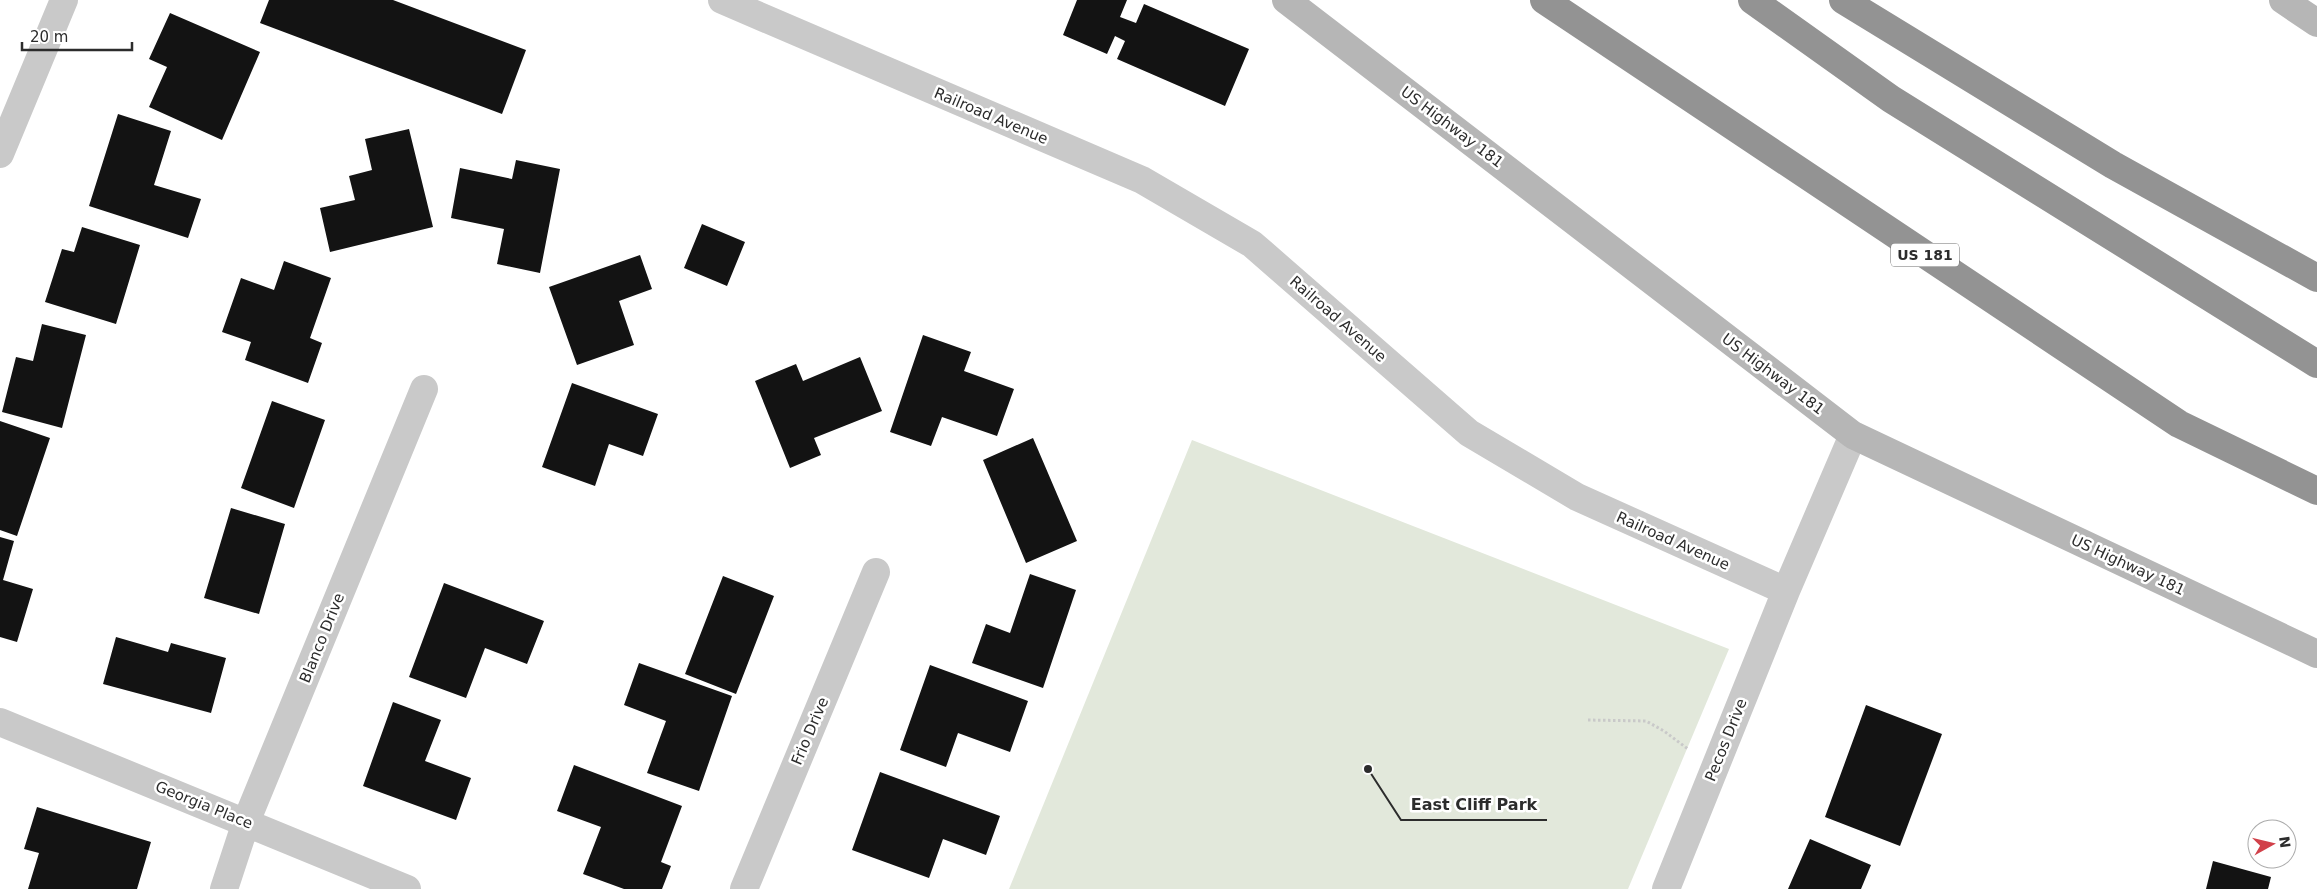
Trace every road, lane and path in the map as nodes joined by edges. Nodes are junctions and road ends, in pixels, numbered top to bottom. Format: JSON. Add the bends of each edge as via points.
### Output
{"nodes":[{"id":1,"x":64,"y":0,"type":"edge"},
{"id":2,"x":722,"y":0,"type":"edge"},
{"id":3,"x":1286,"y":0,"type":"edge"},
{"id":4,"x":1544,"y":0,"type":"edge"},
{"id":5,"x":1752,"y":0,"type":"edge"},
{"id":6,"x":1843,"y":0,"type":"edge"},
{"id":7,"x":2283,"y":0,"type":"edge"},
{"id":8,"x":2317,"y":23,"type":"edge"},
{"id":9,"x":0,"y":154,"type":"edge"},
{"id":10,"x":2317,"y":278,"type":"edge"},
{"id":11,"x":2317,"y":364,"type":"edge"},
{"id":12,"x":424,"y":389,"type":"dead end"},
{"id":13,"x":1853,"y":435,"type":"junction"},
{"id":14,"x":2317,"y":491,"type":"edge"},
{"id":15,"x":876,"y":572,"type":"dead end"},
{"id":16,"x":1786,"y":591,"type":"junction"},
{"id":17,"x":2317,"y":654,"type":"edge"},
{"id":18,"x":1588,"y":720,"type":"dead end"},
{"id":19,"x":0,"y":722,"type":"edge"},
{"id":20,"x":1714,"y":770,"type":"junction"},
{"id":21,"x":246,"y":822,"type":"junction"},
{"id":22,"x":224,"y":889,"type":"edge"},
{"id":23,"x":407,"y":889,"type":"edge"},
{"id":24,"x":744,"y":889,"type":"edge"},
{"id":25,"x":1666,"y":889,"type":"edge"}],
"edges":[{"from":1,"to":9,"type":"street"},
{"from":2,"to":16,"type":"street","name":"Railroad Avenue","via":[[1142,180],[1252,244],[1469,433],[1577,498]]},
{"from":3,"to":13,"type":"main road","name":"US Highway 181"},
{"from":4,"to":14,"type":"highway","number":"US 181","via":[[2178,424]]},
{"from":5,"to":11,"type":"highway","via":[[1891,99]]},
{"from":6,"to":10,"type":"highway","via":[[2112,165]]},
{"from":7,"to":8,"type":"main road"},
{"from":12,"to":21,"type":"street","name":"Blanco Drive"},
{"from":13,"to":16,"type":"street"},
{"from":13,"to":17,"type":"main road","name":"US Highway 181"},
{"from":15,"to":24,"type":"street","name":"Frio Drive"},
{"from":16,"to":20,"type":"street","name":"Pecos Drive"},
{"from":18,"to":20,"type":"path","via":[[1646,721]]},
{"from":19,"to":21,"type":"street","name":"Georgia Place"},
{"from":20,"to":25,"type":"street","name":"Pecos Drive"},
{"from":21,"to":22,"type":"street","name":"Blanco Drive"},
{"from":21,"to":23,"type":"street","name":"Georgia Place"}]}
